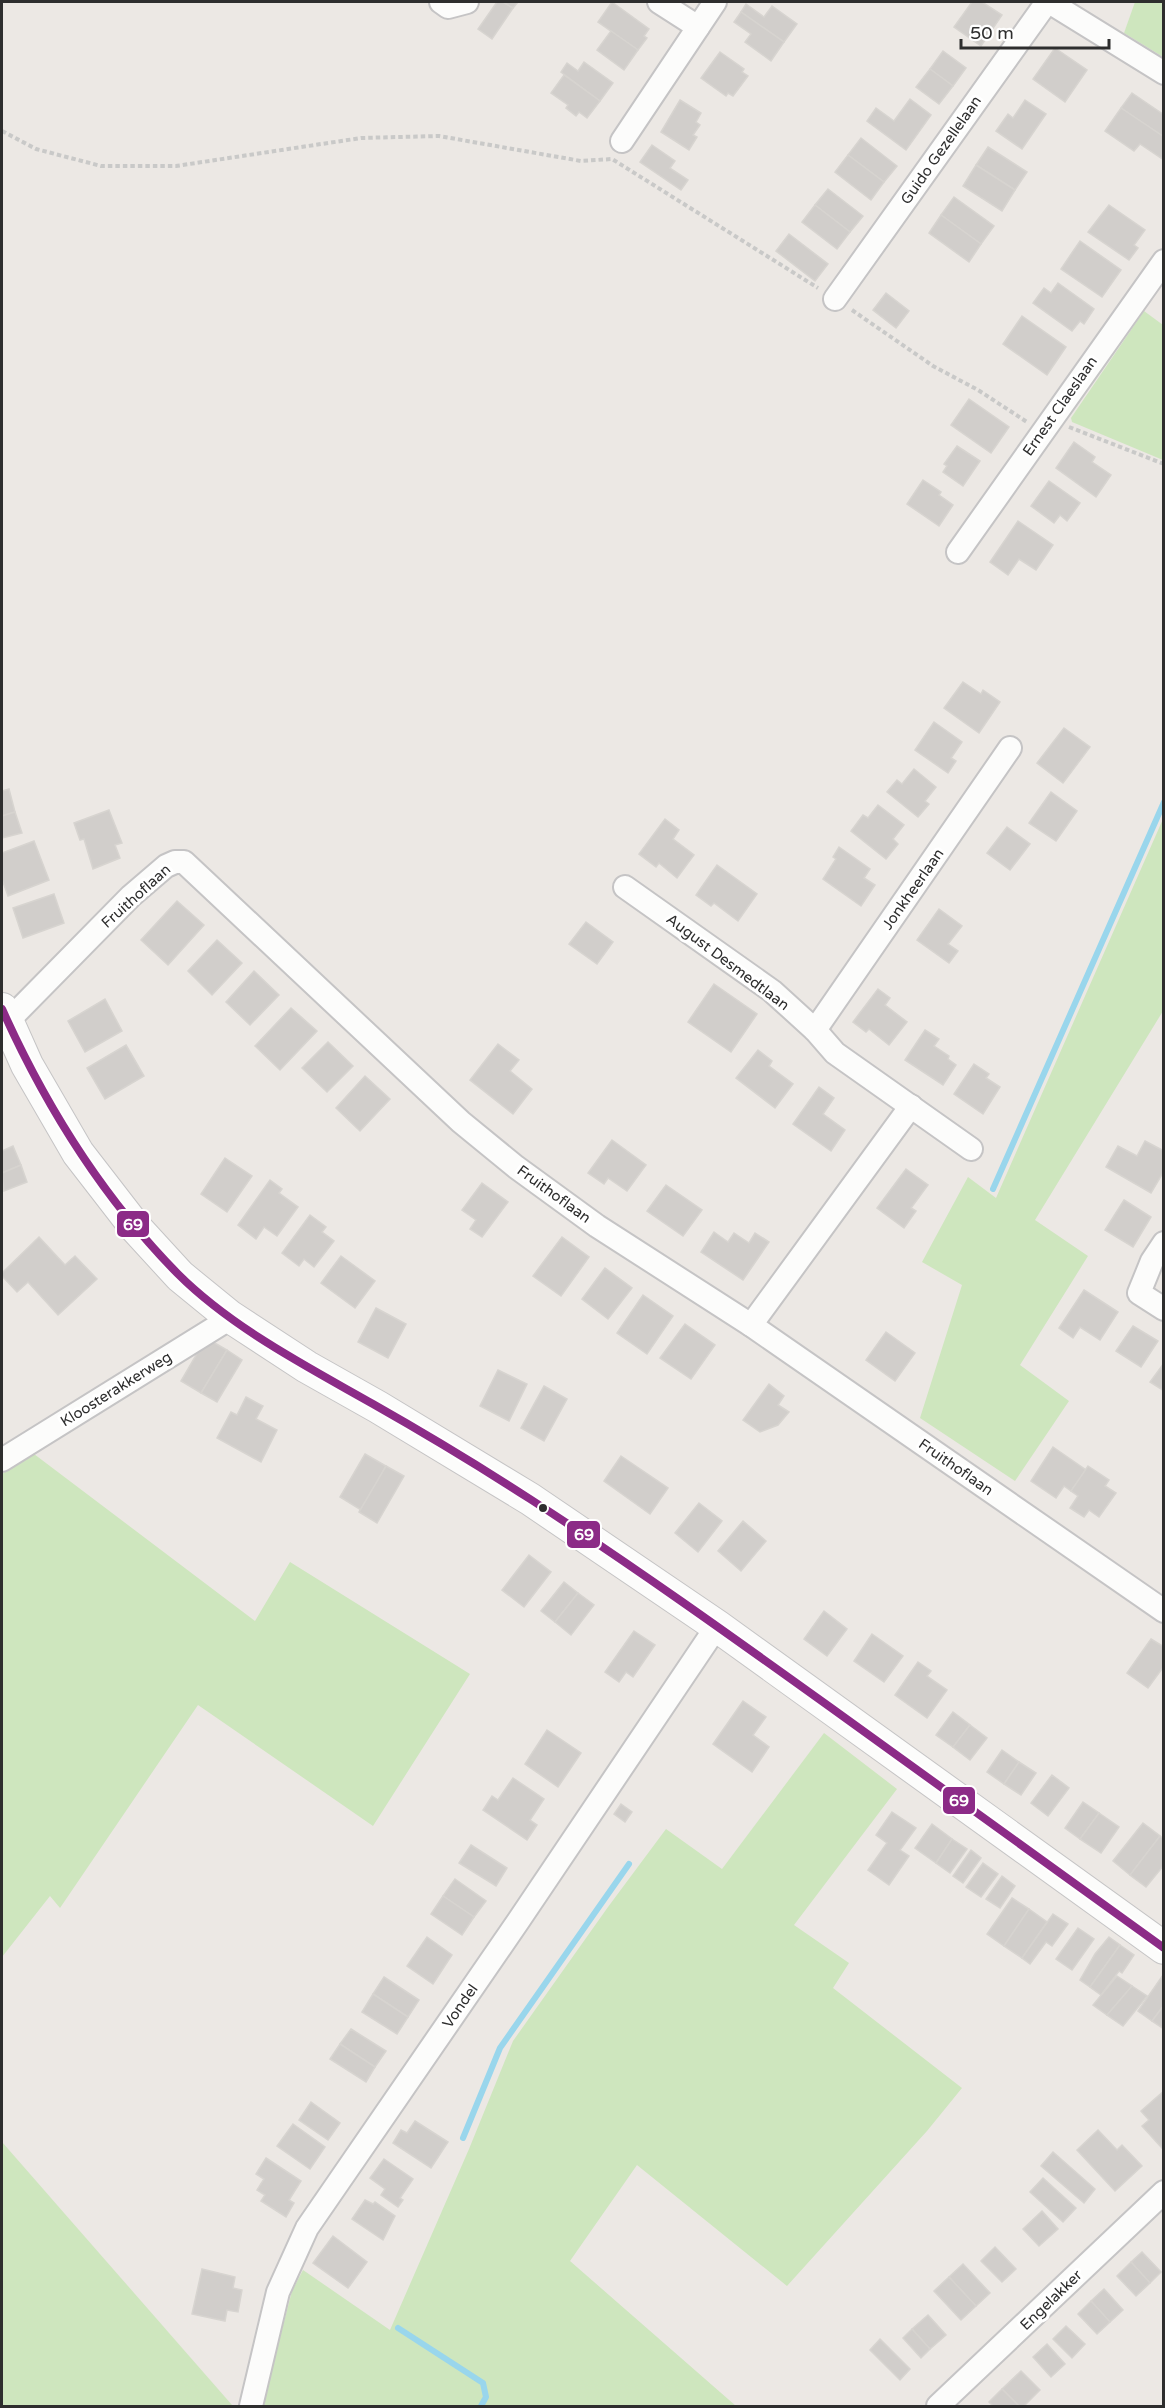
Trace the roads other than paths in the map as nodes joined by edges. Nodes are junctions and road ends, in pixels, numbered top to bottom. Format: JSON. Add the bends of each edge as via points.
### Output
{"nodes":[{"id":1,"x":441,"y":2,"type":"edge"},
{"id":2,"x":467,"y":2,"type":"edge"},
{"id":3,"x":659,"y":2,"type":"edge"},
{"id":4,"x":715,"y":2,"type":"edge"},
{"id":5,"x":1048,"y":2,"type":"edge"},
{"id":6,"x":698,"y":27,"type":"junction"},
{"id":7,"x":1164,"y":73,"type":"edge"},
{"id":8,"x":617,"y":150,"type":"road end"},
{"id":9,"x":1164,"y":261,"type":"edge"},
{"id":10,"x":835,"y":299,"type":"dead end"},
{"id":11,"x":958,"y":552,"type":"dead end"},
{"id":12,"x":1010,"y":748,"type":"dead end"},
{"id":13,"x":625,"y":887,"type":"dead end"},
{"id":14,"x":4,"y":1016,"type":"edge"},
{"id":15,"x":815,"y":1030,"type":"junction"},
{"id":16,"x":911,"y":1106,"type":"junction"},
{"id":17,"x":971,"y":1149,"type":"dead end"},
{"id":18,"x":1164,"y":1243,"type":"edge"},
{"id":19,"x":1164,"y":1309,"type":"edge"},
{"id":20,"x":229,"y":1316,"type":"junction"},
{"id":21,"x":752,"y":1325,"type":"junction"},
{"id":22,"x":2,"y":1460,"type":"edge"},
{"id":23,"x":1164,"y":1611,"type":"edge"},
{"id":24,"x":717,"y":1626,"type":"junction"},
{"id":25,"x":1164,"y":1948,"type":"edge"},
{"id":26,"x":1164,"y":2192,"type":"edge"},
{"id":27,"x":251,"y":2406,"type":"edge"},
{"id":28,"x":938,"y":2406,"type":"edge"}],
"edges":[{"from":1,"to":2,"type":"street","via":[[448,7]]},
{"from":3,"to":6,"type":"street"},
{"from":4,"to":6,"type":"street"},
{"from":5,"to":7,"type":"street"},
{"from":5,"to":10,"type":"street","name":"Guido Gezellelaan"},
{"from":6,"to":8,"type":"street"},
{"from":9,"to":11,"type":"street","name":"Ernest Claeslaan"},
{"from":12,"to":15,"type":"street","name":"Jonkheerlaan"},
{"from":13,"to":15,"type":"street","name":"August Desmedtlaan","via":[[772,991]]},
{"from":14,"to":20,"type":"main road","via":[[27,1065],[78,1153],[135,1228],[180,1276]]},
{"from":14,"to":21,"type":"street","name":"Fruithoflaan","via":[[166,866],[184,862],[462,1122],[516,1167],[597,1226]]},
{"from":15,"to":16,"type":"street","name":"August Desmedtlaan","via":[[835,1053]]},
{"from":16,"to":17,"type":"street","name":"August Desmedtlaan"},
{"from":16,"to":21,"type":"street"},
{"from":18,"to":19,"type":"street","via":[[1139,1293]]},
{"from":20,"to":22,"type":"street","name":"Kloosterakkerweg"},
{"from":20,"to":24,"type":"main road","via":[[306,1367],[530,1499]]},
{"from":21,"to":23,"type":"street","name":"Fruithoflaan"},
{"from":24,"to":25,"type":"main road"},
{"from":24,"to":27,"type":"street","name":"Vondel","via":[[307,2228],[278,2292]]},
{"from":26,"to":28,"type":"street","name":"Engelakker"}]}
